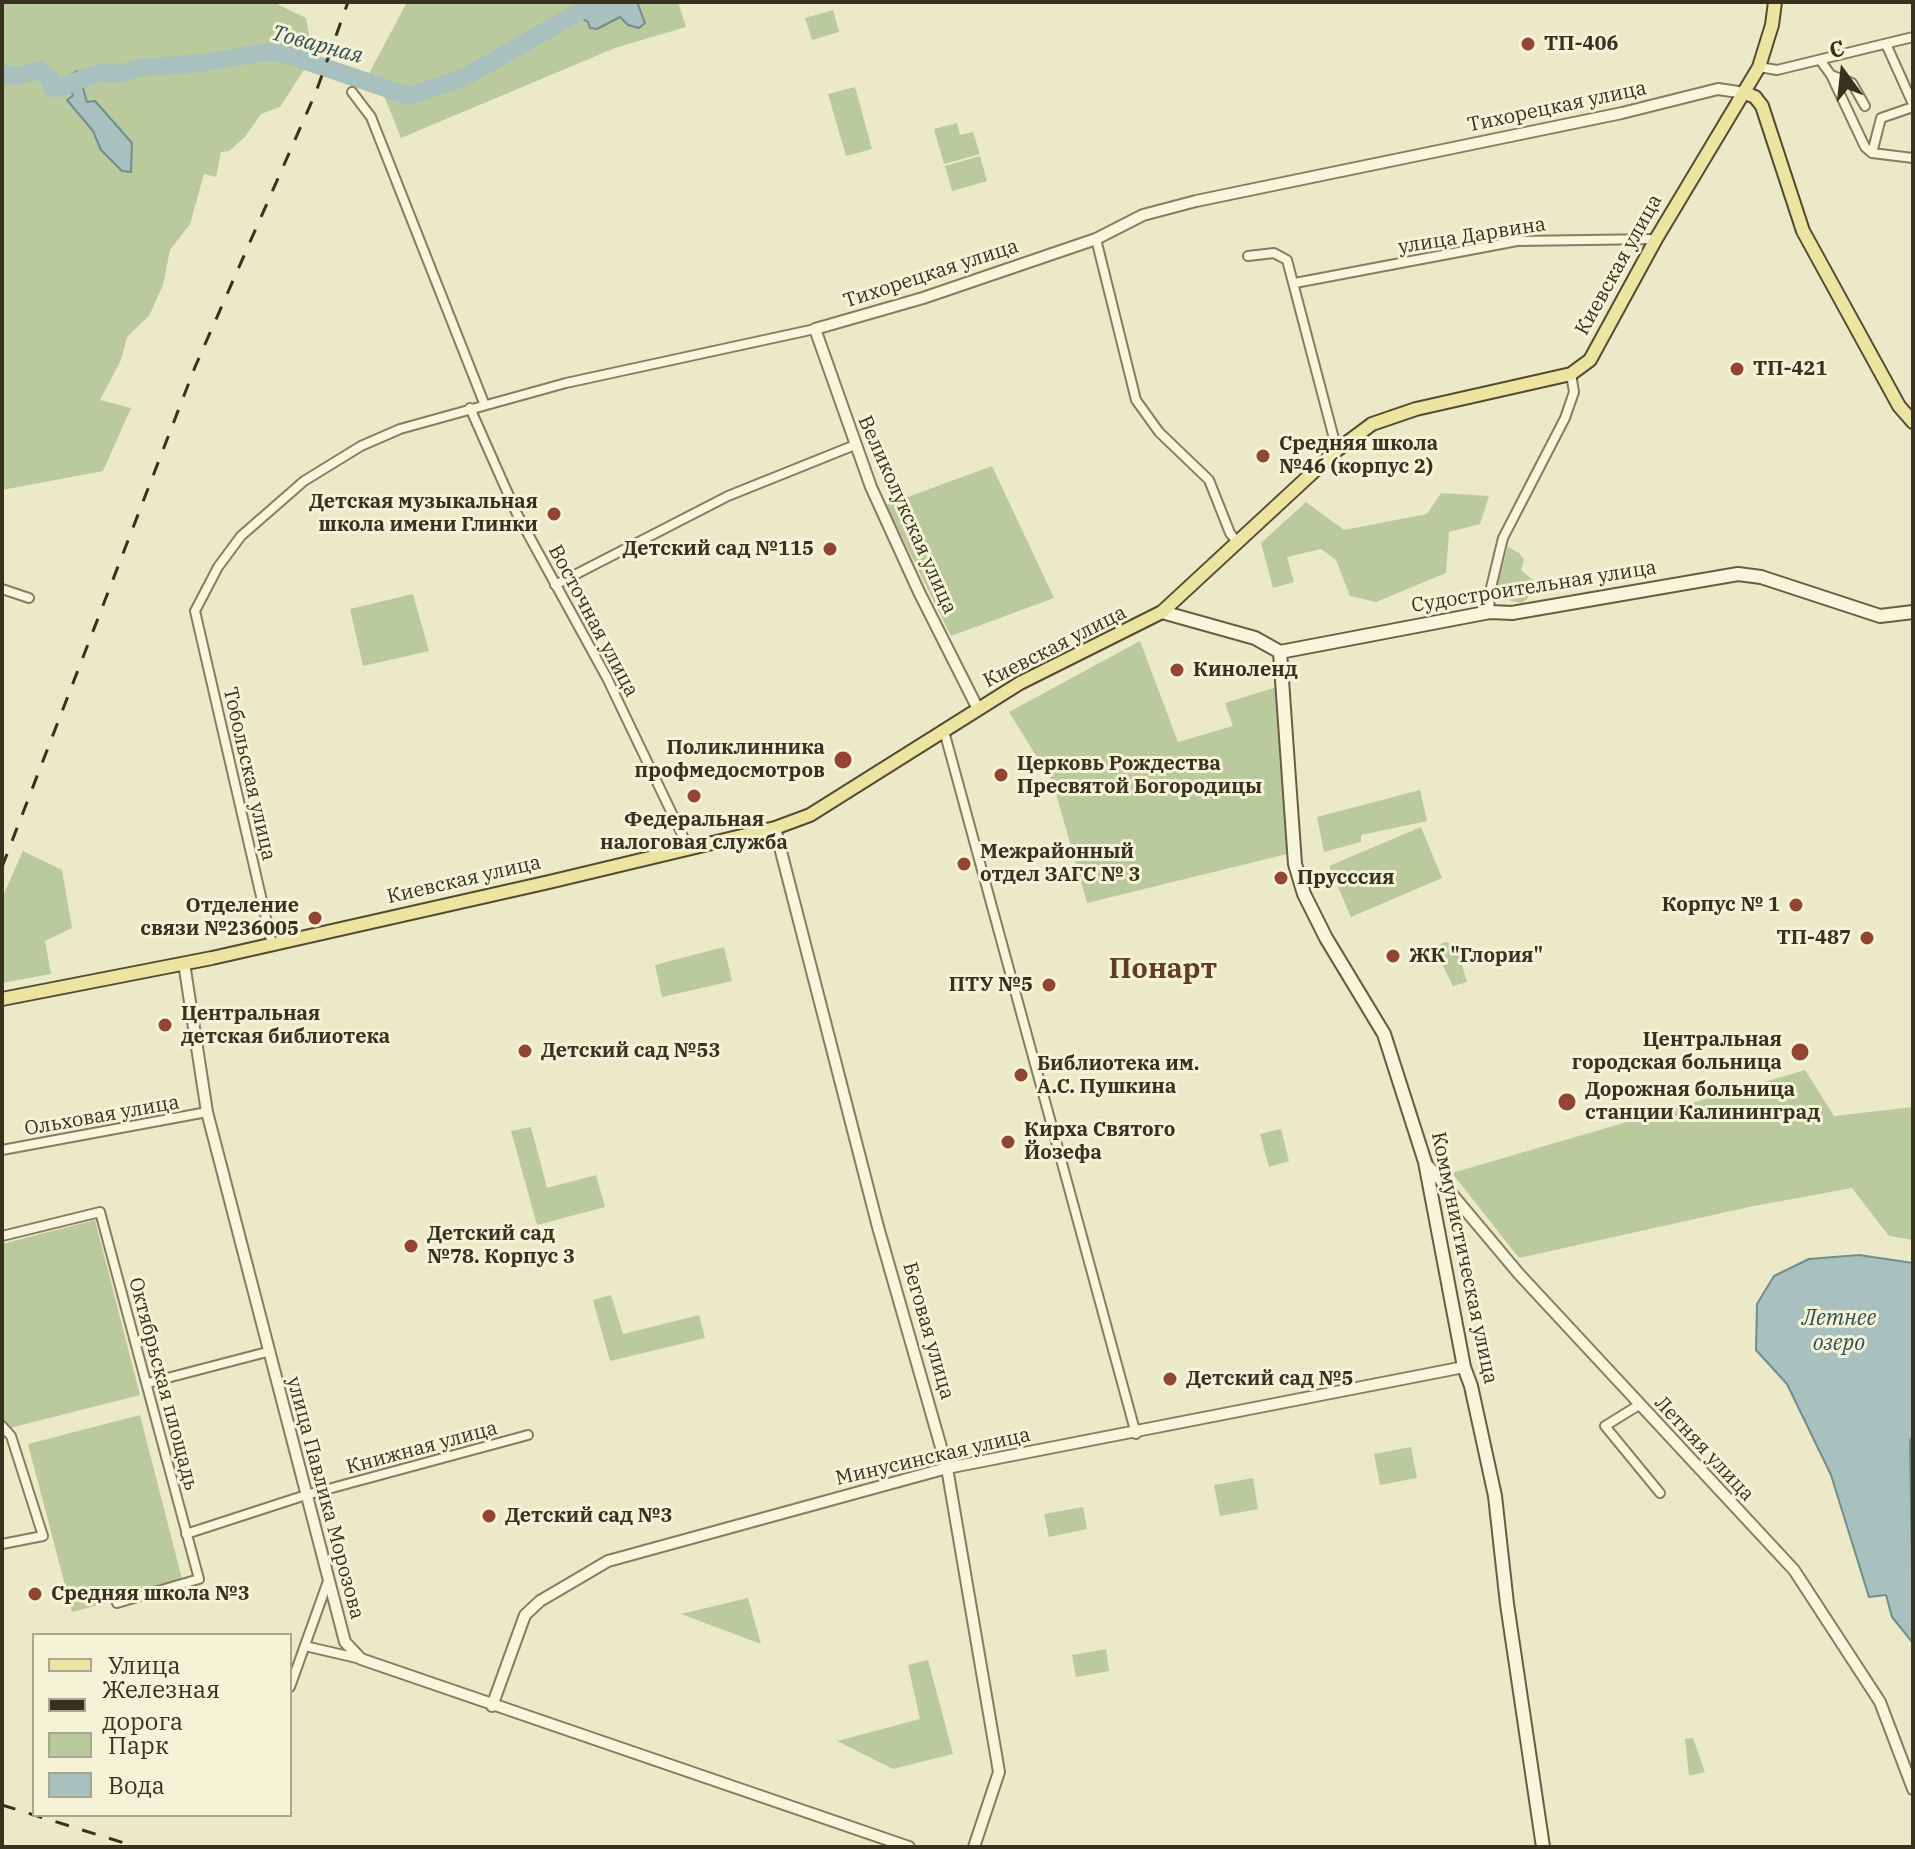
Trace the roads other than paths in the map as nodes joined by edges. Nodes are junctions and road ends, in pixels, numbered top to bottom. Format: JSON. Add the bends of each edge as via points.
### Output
{"nodes":[{"id":1,"x":1775,"y":2,"type":"edge"},
{"id":2,"x":1913,"y":37,"type":"edge"},
{"id":3,"x":1886,"y":44,"type":"junction"},
{"id":4,"x":1820,"y":60,"type":"junction"},
{"id":5,"x":1759,"y":67,"type":"junction"},
{"id":6,"x":1831,"y":75,"type":"junction"},
{"id":7,"x":352,"y":92,"type":"dead end"},
{"id":8,"x":1745,"y":93,"type":"junction"},
{"id":9,"x":1865,"y":106,"type":"dead end"},
{"id":10,"x":1913,"y":106,"type":"edge"},
{"id":11,"x":1872,"y":153,"type":"junction"},
{"id":12,"x":1913,"y":158,"type":"edge"},
{"id":13,"x":1096,"y":239,"type":"junction"},
{"id":14,"x":1656,"y":239,"type":"junction"},
{"id":15,"x":1248,"y":256,"type":"dead end"},
{"id":16,"x":1295,"y":283,"type":"junction"},
{"id":17,"x":815,"y":329,"type":"junction"},
{"id":18,"x":1571,"y":374,"type":"junction"},
{"id":19,"x":484,"y":403,"type":"junction"},
{"id":20,"x":470,"y":408,"type":"junction"},
{"id":21,"x":1913,"y":422,"type":"edge"},
{"id":22,"x":855,"y":445,"type":"junction"},
{"id":23,"x":1337,"y":450,"type":"junction"},
{"id":24,"x":1237,"y":542,"type":"junction"},
{"id":25,"x":555,"y":585,"type":"junction"},
{"id":26,"x":2,"y":589,"type":"edge"},
{"id":27,"x":29,"y":598,"type":"dead end"},
{"id":28,"x":195,"y":611,"type":"joint"},
{"id":29,"x":1162,"y":612,"type":"junction"},
{"id":30,"x":1490,"y":612,"type":"junction"},
{"id":31,"x":1913,"y":612,"type":"edge"},
{"id":32,"x":1280,"y":652,"type":"junction"},
{"id":33,"x":978,"y":709,"type":"junction"},
{"id":34,"x":944,"y":731,"type":"junction"},
{"id":35,"x":775,"y":828,"type":"junction"},
{"id":36,"x":689,"y":849,"type":"junction"},
{"id":37,"x":272,"y":944,"type":"junction"},
{"id":38,"x":184,"y":963,"type":"junction"},
{"id":39,"x":2,"y":999,"type":"edge"},
{"id":40,"x":207,"y":1112,"type":"junction"},
{"id":41,"x":2,"y":1150,"type":"edge"},
{"id":42,"x":1425,"y":1162,"type":"junction"},
{"id":43,"x":2,"y":1236,"type":"edge"},
{"id":44,"x":267,"y":1352,"type":"junction"},
{"id":45,"x":1464,"y":1367,"type":"junction"},
{"id":46,"x":148,"y":1383,"type":"junction"},
{"id":47,"x":1639,"y":1405,"type":"junction"},
{"id":48,"x":2,"y":1426,"type":"edge"},
{"id":49,"x":1136,"y":1434,"type":"junction"},
{"id":50,"x":528,"y":1435,"type":"dead end"},
{"id":51,"x":6,"y":1437,"type":"edge"},
{"id":52,"x":947,"y":1468,"type":"junction"},
{"id":53,"x":1660,"y":1493,"type":"dead end"},
{"id":54,"x":306,"y":1495,"type":"junction"},
{"id":55,"x":186,"y":1534,"type":"junction"},
{"id":56,"x":2,"y":1544,"type":"edge"},
{"id":57,"x":329,"y":1580,"type":"junction"},
{"id":58,"x":117,"y":1603,"type":"dead end"},
{"id":59,"x":305,"y":1646,"type":"junction"},
{"id":60,"x":361,"y":1659,"type":"junction"},
{"id":61,"x":292,"y":1682,"type":"edge"},
{"id":62,"x":492,"y":1706,"type":"junction"},
{"id":63,"x":1913,"y":1789,"type":"edge"},
{"id":64,"x":909,"y":1847,"type":"edge"},
{"id":65,"x":974,"y":1847,"type":"edge"},
{"id":66,"x":1543,"y":1847,"type":"edge"}],
"edges":[{"from":1,"to":5,"type":"main road","name":"Киевская улица"},
{"from":2,"to":3,"type":"street"},
{"from":3,"to":4,"type":"street"},
{"from":3,"to":10,"type":"street"},
{"from":4,"to":5,"type":"street","via":[[1777,70]]},
{"from":4,"to":6,"type":"street"},
{"from":5,"to":8,"type":"main road","name":"Киевская улица"},
{"from":6,"to":9,"type":"street","via":[[1852,83]]},
{"from":6,"to":11,"type":"street"},
{"from":7,"to":19,"type":"street","via":[[371,117]]},
{"from":8,"to":13,"type":"street","name":"Тихорецкая улица","via":[[1718,89],[1234,192],[1143,215]]},
{"from":8,"to":14,"type":"main road","name":"Киевская улица"},
{"from":8,"to":21,"type":"main road","via":[[1762,106],[1803,231],[1899,406]]},
{"from":10,"to":11,"type":"street","via":[[1881,118]]},
{"from":11,"to":12,"type":"street"},
{"from":13,"to":17,"type":"street","name":"Тихорецкая улица"},
{"from":13,"to":24,"type":"street","via":[[1136,400],[1159,432],[1209,480]]},
{"from":14,"to":16,"type":"street","name":"улица Дарвина","via":[[1517,241]]},
{"from":14,"to":18,"type":"main road","name":"Киевская улица","via":[[1590,360]]},
{"from":15,"to":16,"type":"street","via":[[1274,253],[1287,260]]},
{"from":16,"to":23,"type":"street"},
{"from":17,"to":19,"type":"street","name":"Тихорецкая улица"},
{"from":17,"to":22,"type":"street","name":"Великолукская улица"},
{"from":18,"to":23,"type":"main road","name":"Киевская улица","via":[[1382,420]]},
{"from":18,"to":30,"type":"street","via":[[1574,392],[1565,418],[1503,538]]},
{"from":19,"to":20,"type":"street","name":"Тихорецкая улица"},
{"from":20,"to":25,"type":"street","name":"Восточная улица"},
{"from":20,"to":28,"type":"street","name":"Тихорецкая улица","via":[[361,446],[304,481],[241,536]]},
{"from":22,"to":25,"type":"street","via":[[728,496]]},
{"from":22,"to":33,"type":"street","name":"Великолукская улица","via":[[919,592]]},
{"from":23,"to":24,"type":"main road","name":"Киевская улица"},
{"from":24,"to":29,"type":"main road","name":"Киевская улица"},
{"from":25,"to":36,"type":"street","name":"Восточная улица","via":[[607,678]]},
{"from":26,"to":27,"type":"street"},
{"from":28,"to":37,"type":"street","name":"Тобольская улица"},
{"from":29,"to":32,"type":"main road","via":[[1255,638]]},
{"from":29,"to":33,"type":"main road","name":"Киевская улица"},
{"from":30,"to":31,"type":"main road","name":"Судостроительная улица","via":[[1512,613],[1738,574],[1880,616]]},
{"from":30,"to":32,"type":"main road","name":"Судостроительная улица"},
{"from":32,"to":42,"type":"main road","name":"Коммунистическая улица","via":[[1295,864],[1321,927],[1384,1034]]},
{"from":33,"to":34,"type":"main road","name":"Киевская улица"},
{"from":34,"to":35,"type":"main road","name":"Киевская улица","via":[[810,815]]},
{"from":34,"to":49,"type":"street"},
{"from":35,"to":36,"type":"main road","name":"Киевская улица"},
{"from":35,"to":52,"type":"street","name":"Беговая улица"},
{"from":36,"to":37,"type":"main road","name":"Киевская улица"},
{"from":37,"to":38,"type":"main road","name":"Киевская улица"},
{"from":38,"to":39,"type":"main road","name":"Киевская улица"},
{"from":38,"to":40,"type":"street","name":"улица Павлика Морозова"},
{"from":40,"to":41,"type":"street","name":"Ольховая улица"},
{"from":40,"to":44,"type":"street","name":"улица Павлика Морозова"},
{"from":42,"to":45,"type":"main road","name":"Коммунистическая улица"},
{"from":42,"to":47,"type":"street","name":"Летняя улица"},
{"from":43,"to":46,"type":"street","name":"Октябрьская площадь","via":[[100,1212]]},
{"from":44,"to":46,"type":"street"},
{"from":44,"to":54,"type":"street","name":"улица Павлика Морозова"},
{"from":45,"to":49,"type":"street","name":"Минусинская улица"},
{"from":45,"to":66,"type":"main road","name":"Коммунистическая улица","via":[[1495,1496]]},
{"from":46,"to":55,"type":"street","name":"Октябрьская площадь"},
{"from":47,"to":53,"type":"street","via":[[1605,1426]]},
{"from":47,"to":63,"type":"street","name":"Летняя улица","via":[[1794,1570],[1880,1702]]},
{"from":48,"to":51,"type":"street"},
{"from":49,"to":52,"type":"street","name":"Минусинская улица"},
{"from":50,"to":54,"type":"street","name":"Книжная улица"},
{"from":51,"to":56,"type":"street","via":[[43,1536]]},
{"from":52,"to":62,"type":"street","name":"Минусинская улица","via":[[608,1561],[525,1615]]},
{"from":52,"to":65,"type":"street","name":"Беговая улица","via":[[999,1772]]},
{"from":54,"to":55,"type":"street","name":"Книжная улица"},
{"from":54,"to":57,"type":"street","name":"улица Павлика Морозова"},
{"from":55,"to":58,"type":"street","name":"Октябрьская площадь","via":[[199,1579]]},
{"from":57,"to":59,"type":"street"},
{"from":57,"to":60,"type":"street","name":"улица Павлика Морозова","via":[[345,1642]]},
{"from":59,"to":60,"type":"street"},
{"from":59,"to":61,"type":"street"},
{"from":60,"to":62,"type":"street"},
{"from":62,"to":64,"type":"street"}]}
